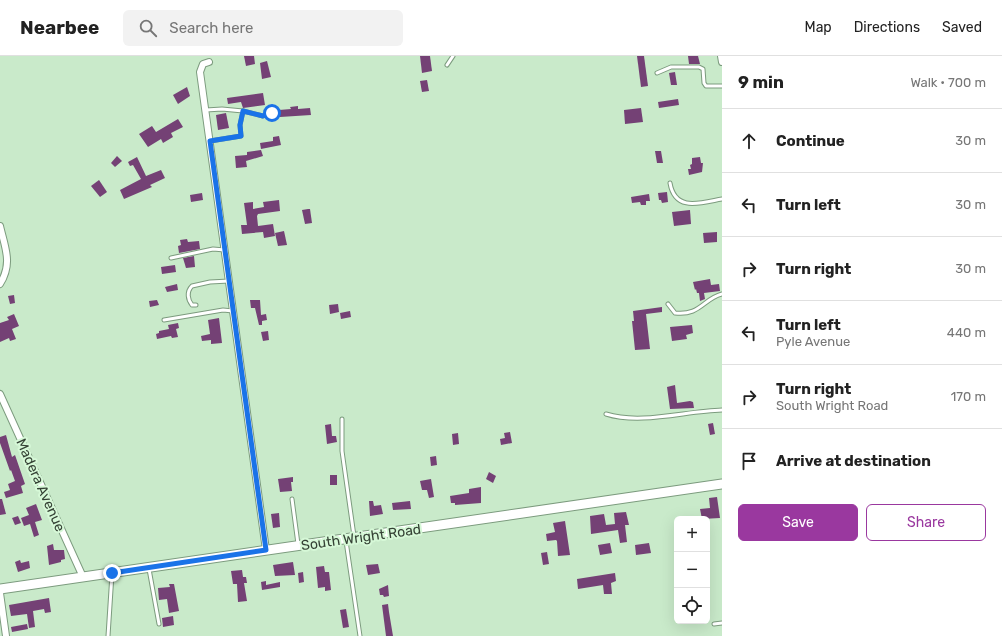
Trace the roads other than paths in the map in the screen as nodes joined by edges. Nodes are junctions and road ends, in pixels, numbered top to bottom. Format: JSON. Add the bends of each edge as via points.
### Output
{"nodes":[{"id":1,"x":452,"y":56,"type":"edge"},
{"id":2,"x":721,"y":56,"type":"edge"},
{"id":3,"x":209,"y":62,"type":"dead end"},
{"id":4,"x":722,"y":62,"type":"edge"},
{"id":5,"x":447,"y":65,"type":"dead end"},
{"id":6,"x":657,"y":73,"type":"dead end"},
{"id":7,"x":722,"y":86,"type":"edge"},
{"id":8,"x":206,"y":110,"type":"junction"},
{"id":9,"x":243,"y":111,"type":"junction"},
{"id":10,"x":272,"y":113,"type":"dead end"},
{"id":11,"x":210,"y":141,"type":"junction"},
{"id":12,"x":670,"y":183,"type":"dead end"},
{"id":13,"x":722,"y":199,"type":"edge"},
{"id":14,"x":0,"y":226,"type":"edge"},
{"id":15,"x":225,"y":250,"type":"junction"},
{"id":16,"x":171,"y":258,"type":"dead end"},
{"id":17,"x":229,"y":281,"type":"junction"},
{"id":18,"x":0,"y":284,"type":"edge"},
{"id":19,"x":722,"y":294,"type":"edge"},
{"id":20,"x":668,"y":304,"type":"dead end"},
{"id":21,"x":196,"y":305,"type":"dead end"},
{"id":22,"x":234,"y":311,"type":"junction"},
{"id":23,"x":164,"y":320,"type":"dead end"},
{"id":24,"x":0,"y":394,"type":"edge"},
{"id":25,"x":722,"y":410,"type":"edge"},
{"id":26,"x":606,"y":414,"type":"dead end"},
{"id":27,"x":342,"y":419,"type":"dead end"},
{"id":28,"x":722,"y":484,"type":"edge"},
{"id":29,"x":292,"y":499,"type":"dead end"},
{"id":30,"x":350,"y":538,"type":"junction"},
{"id":31,"x":298,"y":546,"type":"junction"},
{"id":32,"x":266,"y":550,"type":"junction"},
{"id":33,"x":149,"y":567,"type":"junction"},
{"id":34,"x":112,"y":573,"type":"junction"},
{"id":35,"x":83,"y":577,"type":"junction"},
{"id":36,"x":0,"y":589,"type":"edge"},
{"id":37,"x":0,"y":593,"type":"edge"},
{"id":38,"x":722,"y":623,"type":"edge"},
{"id":39,"x":159,"y":624,"type":"dead end"},
{"id":40,"x":714,"y":624,"type":"dead end"},
{"id":41,"x":6,"y":636,"type":"edge"},
{"id":42,"x":108,"y":636,"type":"edge"},
{"id":43,"x":360,"y":636,"type":"edge"}],
"edges":[{"from":1,"to":5,"type":"lane"},
{"from":2,"to":4,"type":"street"},
{"from":3,"to":8,"type":"street","via":[[203,64],[200,72]]},
{"from":6,"to":7,"type":"lane","via":[[671,67],[699,67],[703,69],[706,86]]},
{"from":8,"to":9,"type":"lane"},
{"from":8,"to":11,"type":"street"},
{"from":9,"to":10,"type":"lane","via":[[263,116]]},
{"from":9,"to":11,"type":"lane","via":[[241,136]]},
{"from":11,"to":15,"type":"street"},
{"from":12,"to":13,"type":"lane","via":[[674,196],[684,203]]},
{"from":14,"to":18,"type":"street","via":[[8,264],[6,275]]},
{"from":15,"to":16,"type":"lane"},
{"from":15,"to":17,"type":"street"},
{"from":17,"to":21,"type":"lane","via":[[192,286],[188,293],[189,301]]},
{"from":17,"to":22,"type":"street"},
{"from":19,"to":20,"type":"lane","via":[[689,312],[674,313]]},
{"from":22,"to":23,"type":"lane","via":[[223,310]]},
{"from":22,"to":32,"type":"street"},
{"from":24,"to":35,"type":"street","name":"Madera Avenue"},
{"from":25,"to":26,"type":"lane","via":[[645,418],[619,418]]},
{"from":27,"to":30,"type":"lane","via":[[342,451]]},
{"from":28,"to":30,"type":"main road","name":"South Wright Road"},
{"from":29,"to":31,"type":"lane"},
{"from":30,"to":31,"type":"main road","name":"South Wright Road"},
{"from":30,"to":43,"type":"lane"},
{"from":31,"to":32,"type":"main road","name":"South Wright Road"},
{"from":32,"to":33,"type":"main road","name":"South Wright Road"},
{"from":33,"to":34,"type":"main road","name":"South Wright Road"},
{"from":33,"to":39,"type":"lane"},
{"from":34,"to":35,"type":"main road","name":"South Wright Road"},
{"from":34,"to":42,"type":"lane"},
{"from":35,"to":36,"type":"main road","name":"South Wright Road"},
{"from":37,"to":41,"type":"street"},
{"from":38,"to":40,"type":"lane"}]}
